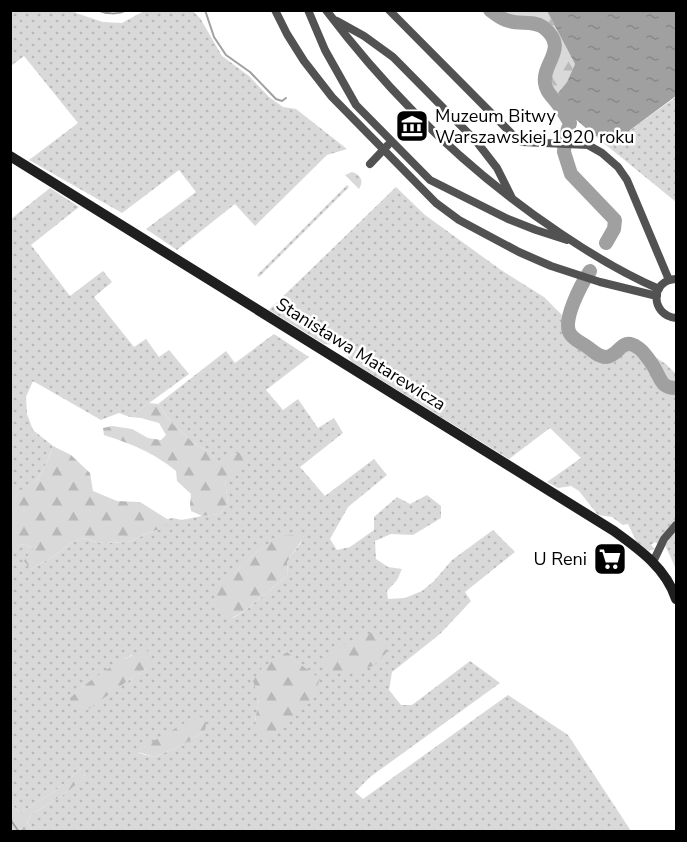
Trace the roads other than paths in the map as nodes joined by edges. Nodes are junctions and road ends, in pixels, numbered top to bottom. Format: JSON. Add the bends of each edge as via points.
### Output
{"nodes":[{"id":1,"x":275,"y":10,"type":"edge"},
{"id":2,"x":308,"y":10,"type":"edge"},
{"id":3,"x":326,"y":10,"type":"edge"},
{"id":4,"x":389,"y":10,"type":"edge"},
{"id":5,"x":333,"y":19,"type":"junction"},
{"id":6,"x":390,"y":143,"type":"junction"},
{"id":7,"x":10,"y":156,"type":"edge"},
{"id":8,"x":363,"y":171,"type":"dead end"},
{"id":9,"x":513,"y":199,"type":"junction"},
{"id":10,"x":573,"y":242,"type":"junction"},
{"id":11,"x":673,"y":279,"type":"edge"},
{"id":12,"x":658,"y":292,"type":"junction"},
{"id":13,"x":676,"y":318,"type":"edge"},
{"id":14,"x":676,"y":525,"type":"edge"},
{"id":15,"x":653,"y":562,"type":"junction"},
{"id":16,"x":676,"y":598,"type":"edge"}],
"edges":[{"from":1,"to":12,"type":"street","via":[[304,61],[332,98],[436,203],[459,220],[551,266],[600,282]]},
{"from":2,"to":6,"type":"street","via":[[356,105]]},
{"from":3,"to":5,"type":"street"},
{"from":4,"to":11,"type":"street","via":[[522,142],[595,147],[623,173]]},
{"from":5,"to":9,"type":"street","via":[[399,96],[454,151]]},
{"from":5,"to":9,"type":"street","via":[[364,36],[411,75],[486,152]]},
{"from":6,"to":8,"type":"street","bridge":true},
{"from":6,"to":10,"type":"street","via":[[430,180],[508,219]]},
{"from":7,"to":15,"type":"street","name":"Stanisława Matarewicza","via":[[614,531]]},
{"from":9,"to":10,"type":"street"},
{"from":10,"to":12,"type":"street"},
{"from":11,"to":12,"type":"street","via":[[661,285]]},
{"from":12,"to":13,"type":"street","via":[[660,310]]},
{"from":14,"to":15,"type":"street"},
{"from":15,"to":16,"type":"street","name":"Stanisława Matarewicza"}]}
